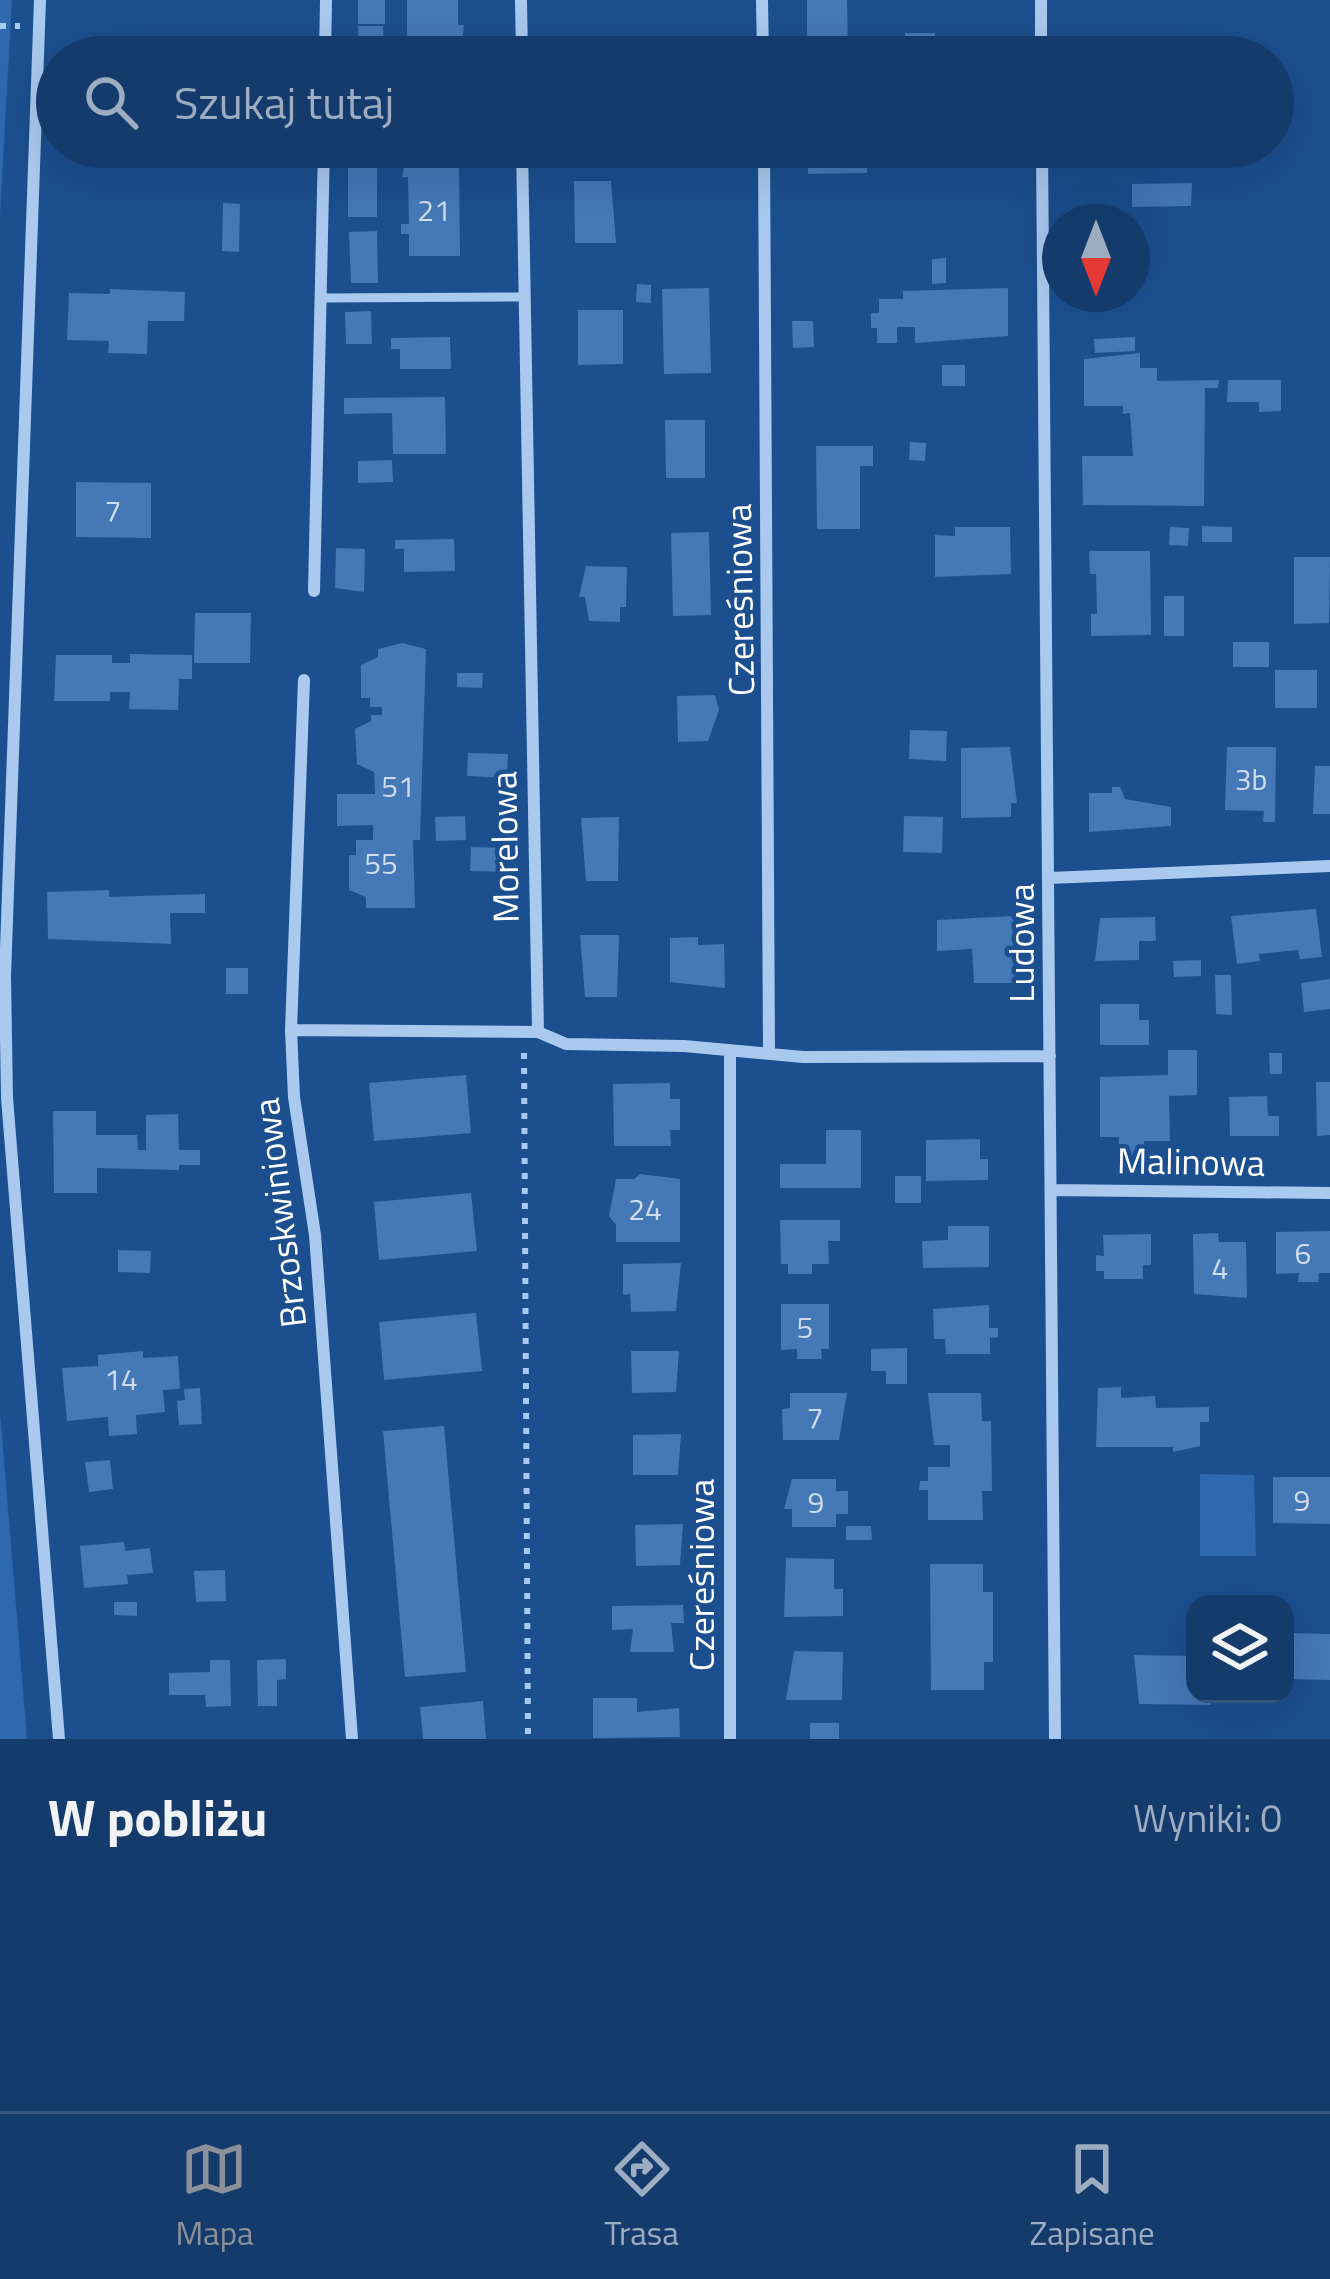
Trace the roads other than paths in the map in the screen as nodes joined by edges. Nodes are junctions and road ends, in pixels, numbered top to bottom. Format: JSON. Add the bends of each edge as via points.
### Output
{"nodes":[{"id":1,"x":40,"y":0,"type":"edge"},
{"id":2,"x":326,"y":0,"type":"edge"},
{"id":3,"x":521,"y":0,"type":"edge"},
{"id":4,"x":762,"y":0,"type":"edge"},
{"id":5,"x":1041,"y":0,"type":"edge"},
{"id":6,"x":39,"y":36,"type":"edge"},
{"id":7,"x":325,"y":36,"type":"edge"},
{"id":8,"x":522,"y":36,"type":"edge"},
{"id":9,"x":763,"y":36,"type":"edge"},
{"id":10,"x":1041,"y":36,"type":"edge"},
{"id":11,"x":36,"y":112,"type":"edge"},
{"id":12,"x":324,"y":168,"type":"edge"},
{"id":13,"x":522,"y":168,"type":"edge"},
{"id":14,"x":764,"y":168,"type":"edge"},
{"id":15,"x":1042,"y":168,"type":"edge"},
{"id":16,"x":523,"y":297,"type":"junction"},
{"id":17,"x":321,"y":298,"type":"junction"},
{"id":18,"x":314,"y":590,"type":"dead end"},
{"id":19,"x":304,"y":680,"type":"dead end"},
{"id":20,"x":1330,"y":866,"type":"edge"},
{"id":21,"x":1050,"y":878,"type":"junction"},
{"id":22,"x":291,"y":1030,"type":"junction"},
{"id":23,"x":531,"y":1032,"type":"junction"},
{"id":24,"x":730,"y":1050,"type":"junction"},
{"id":25,"x":769,"y":1053,"type":"junction"},
{"id":26,"x":1050,"y":1057,"type":"junction"},
{"id":27,"x":1051,"y":1190,"type":"junction"},
{"id":28,"x":1330,"y":1193,"type":"edge"},
{"id":29,"x":59,"y":1739,"type":"edge"},
{"id":30,"x":352,"y":1739,"type":"edge"},
{"id":31,"x":730,"y":1739,"type":"edge"},
{"id":32,"x":1055,"y":1739,"type":"edge"}],
"edges":[{"from":1,"to":6,"type":"street"},
{"from":2,"to":7,"type":"street"},
{"from":3,"to":8,"type":"street"},
{"from":4,"to":9,"type":"street"},
{"from":5,"to":10,"type":"street"},
{"from":11,"to":29,"type":"street","via":[[5,976],[7,1098]]},
{"from":12,"to":17,"type":"street"},
{"from":13,"to":16,"type":"street","name":"Morelowa"},
{"from":14,"to":25,"type":"street","name":"Czereśniowa"},
{"from":15,"to":21,"type":"street","name":"Ludowa"},
{"from":16,"to":17,"type":"lane"},
{"from":16,"to":23,"type":"street","name":"Morelowa"},
{"from":17,"to":18,"type":"street"},
{"from":19,"to":22,"type":"street","name":"Brzoskwiniowa"},
{"from":20,"to":21,"type":"street"},
{"from":21,"to":26,"type":"street","name":"Ludowa"},
{"from":22,"to":23,"type":"street"},
{"from":22,"to":30,"type":"street","name":"Brzoskwiniowa"},
{"from":23,"to":24,"type":"street","via":[[566,1044]]},
{"from":24,"to":25,"type":"street"},
{"from":24,"to":31,"type":"street","name":"Czereśniowa"},
{"from":25,"to":26,"type":"street"},
{"from":26,"to":27,"type":"street","name":"Ludowa"},
{"from":27,"to":28,"type":"street","name":"Malinowa"},
{"from":27,"to":32,"type":"street","name":"Ludowa"}]}
